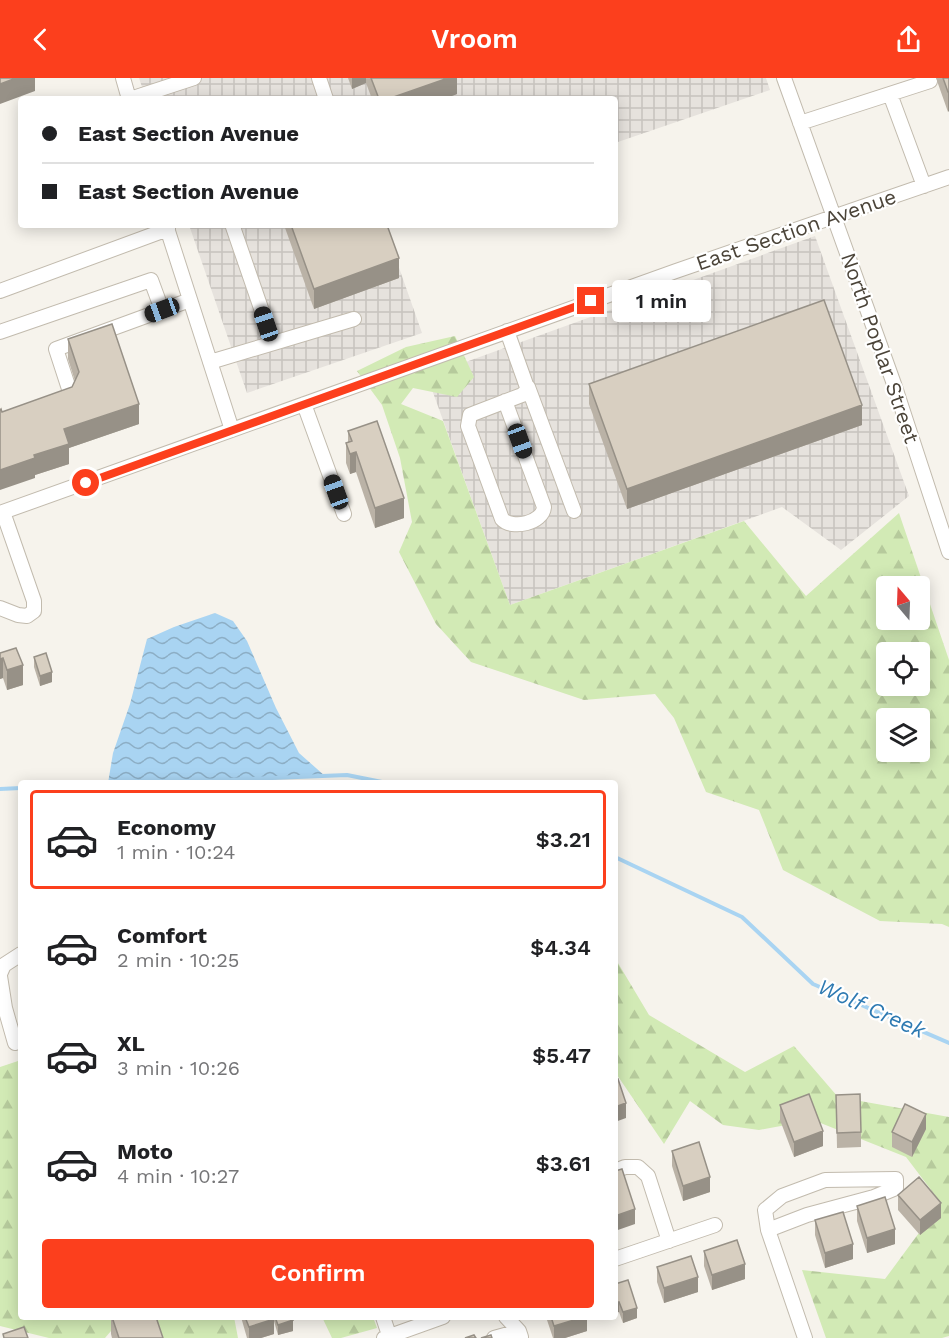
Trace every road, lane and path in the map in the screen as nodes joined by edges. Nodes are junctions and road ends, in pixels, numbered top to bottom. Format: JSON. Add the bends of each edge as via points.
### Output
{"nodes":[{"id":1,"x":123,"y":78,"type":"edge"},
{"id":2,"x":194,"y":78,"type":"edge"},
{"id":3,"x":319,"y":78,"type":"edge"},
{"id":4,"x":784,"y":78,"type":"edge"},
{"id":5,"x":930,"y":81,"type":"dead end"},
{"id":6,"x":890,"y":94,"type":"junction"},
{"id":7,"x":129,"y":96,"type":"edge"},
{"id":8,"x":139,"y":96,"type":"edge"},
{"id":9,"x":325,"y":96,"type":"edge"},
{"id":10,"x":800,"y":123,"type":"junction"},
{"id":11,"x":949,"y":177,"type":"edge"},
{"id":12,"x":924,"y":186,"type":"junction"},
{"id":13,"x":834,"y":217,"type":"junction"},
{"id":14,"x":164,"y":228,"type":"edge"},
{"id":15,"x":167,"y":228,"type":"edge"},
{"id":16,"x":233,"y":228,"type":"edge"},
{"id":17,"x":0,"y":291,"type":"edge"},
{"id":18,"x":190,"y":300,"type":"junction"},
{"id":19,"x":162,"y":310,"type":"junction"},
{"id":20,"x":354,"y":319,"type":"dead end"},
{"id":21,"x":507,"y":331,"type":"junction"},
{"id":22,"x":0,"y":332,"type":"edge"},
{"id":23,"x":273,"y":343,"type":"junction"},
{"id":24,"x":210,"y":362,"type":"junction"},
{"id":25,"x":528,"y":387,"type":"junction"},
{"id":26,"x":505,"y":401,"type":"junction"},
{"id":27,"x":304,"y":404,"type":"junction"},
{"id":28,"x":59,"y":408,"type":"edge"},
{"id":29,"x":232,"y":430,"type":"junction"},
{"id":30,"x":574,"y":511,"type":"dead end"},
{"id":31,"x":1,"y":513,"type":"edge"},
{"id":32,"x":344,"y":514,"type":"dead end"},
{"id":33,"x":949,"y":552,"type":"edge"},
{"id":34,"x":0,"y":608,"type":"edge"},
{"id":35,"x":18,"y":956,"type":"edge"},
{"id":36,"x":0,"y":975,"type":"edge"},
{"id":37,"x":18,"y":1042,"type":"edge"},
{"id":38,"x":0,"y":1048,"type":"edge"},
{"id":39,"x":618,"y":1169,"type":"edge"},
{"id":40,"x":716,"y":1225,"type":"dead end"},
{"id":41,"x":768,"y":1230,"type":"junction"},
{"id":42,"x":669,"y":1240,"type":"junction"},
{"id":43,"x":618,"y":1258,"type":"edge"},
{"id":44,"x":384,"y":1320,"type":"edge"},
{"id":45,"x":434,"y":1320,"type":"edge"},
{"id":46,"x":509,"y":1320,"type":"edge"},
{"id":47,"x":521,"y":1334,"type":"edge"},
{"id":48,"x":388,"y":1337,"type":"edge"},
{"id":49,"x":494,"y":1338,"type":"edge"},
{"id":50,"x":805,"y":1338,"type":"edge"}],
"edges":[{"from":1,"to":7,"type":"street"},
{"from":2,"to":8,"type":"street"},
{"from":3,"to":9,"type":"street"},
{"from":4,"to":10,"type":"street","name":"North Poplar Street"},
{"from":5,"to":6,"type":"street"},
{"from":6,"to":10,"type":"street"},
{"from":6,"to":12,"type":"street"},
{"from":10,"to":13,"type":"street","name":"North Poplar Street"},
{"from":11,"to":12,"type":"street","name":"East Section Avenue"},
{"from":12,"to":13,"type":"street","name":"East Section Avenue"},
{"from":13,"to":21,"type":"street","name":"East Section Avenue"},
{"from":13,"to":33,"type":"street","name":"North Poplar Street"},
{"from":14,"to":17,"type":"street"},
{"from":15,"to":18,"type":"street"},
{"from":16,"to":23,"type":"street"},
{"from":18,"to":19,"type":"street"},
{"from":18,"to":24,"type":"street"},
{"from":19,"to":22,"type":"street","via":[[152,280]]},
{"from":19,"to":28,"type":"street","via":[[56,349],[71,395],[70,404]]},
{"from":20,"to":23,"type":"street"},
{"from":21,"to":25,"type":"street"},
{"from":21,"to":27,"type":"street","name":"East Section Avenue"},
{"from":23,"to":24,"type":"street"},
{"from":24,"to":29,"type":"street"},
{"from":25,"to":26,"type":"street","via":[[526,393]]},
{"from":25,"to":30,"type":"street"},
{"from":26,"to":26,"type":"street","via":[[470,416],[468,426],[502,519],[516,525],[539,518],[544,507]]},
{"from":27,"to":29,"type":"street","name":"East Section Avenue"},
{"from":27,"to":32,"type":"street"},
{"from":29,"to":31,"type":"street","name":"East Section Avenue"},
{"from":31,"to":34,"type":"street","via":[[34,601],[34,611],[27,616]]},
{"from":35,"to":36,"type":"street","via":[[4,965]]},
{"from":36,"to":37,"type":"street","via":[[5,1008]]},
{"from":37,"to":38,"type":"street"},
{"from":39,"to":42,"type":"street","via":[[638,1167],[648,1176]]},
{"from":40,"to":42,"type":"street"},
{"from":41,"to":41,"type":"street","via":[[874,1197],[896,1188],[896,1179],[825,1179],[782,1196],[765,1210]]},
{"from":41,"to":50,"type":"street"},
{"from":42,"to":43,"type":"street"},
{"from":44,"to":48,"type":"street"},
{"from":45,"to":48,"type":"street"},
{"from":46,"to":47,"type":"street"},
{"from":47,"to":49,"type":"street"}]}
